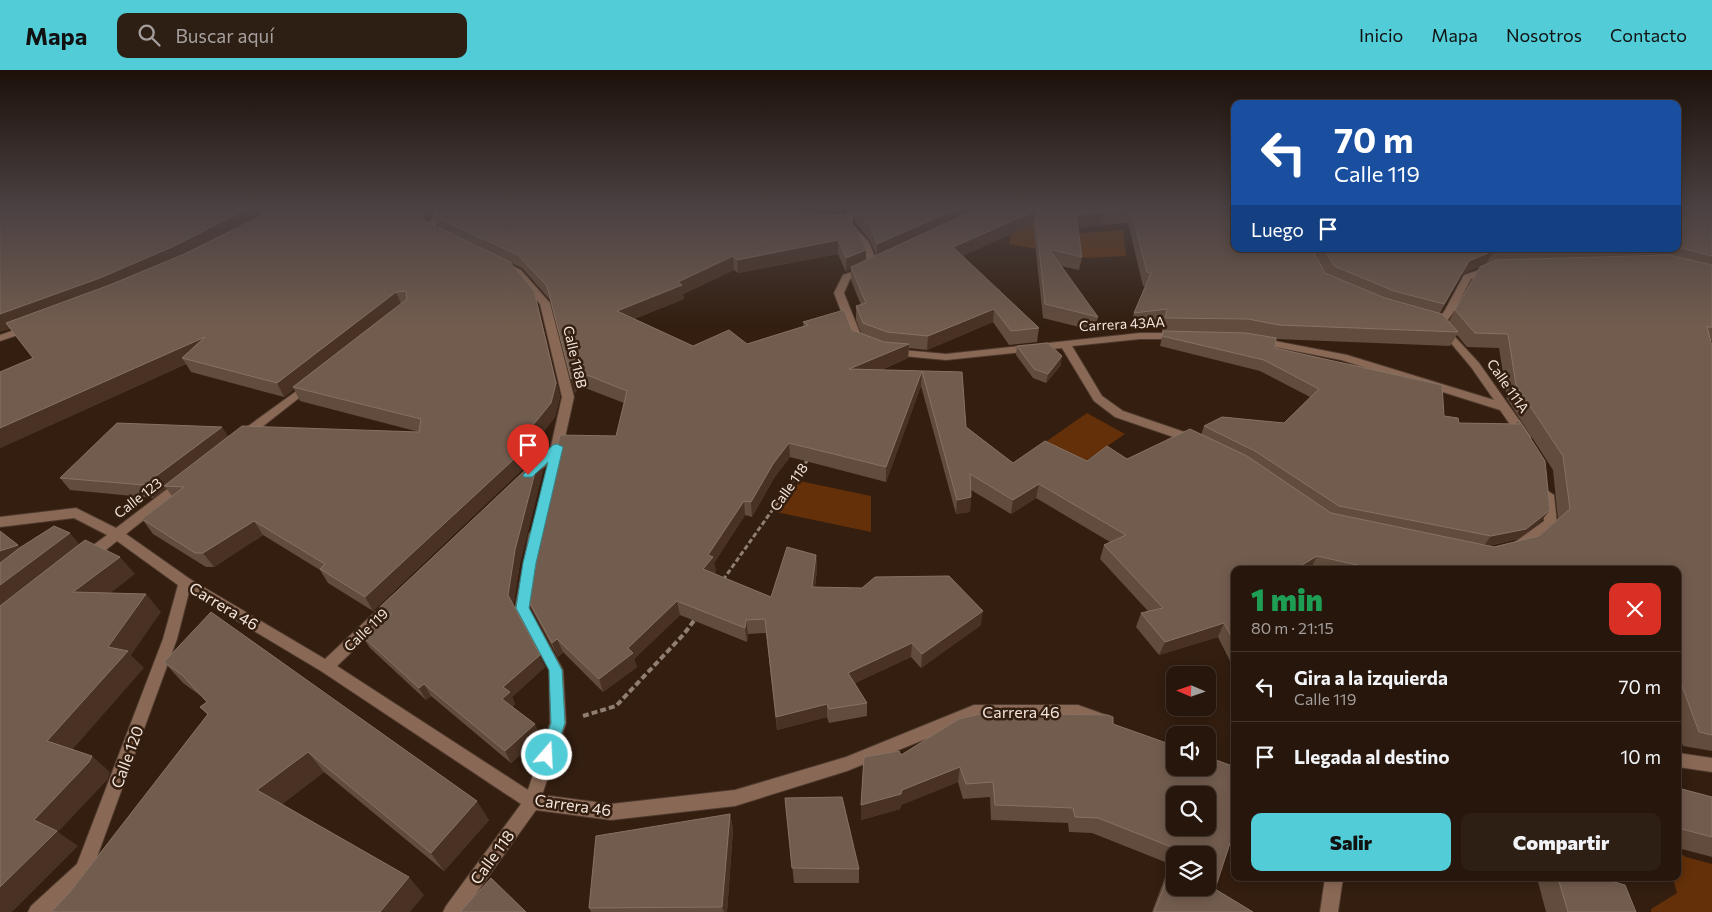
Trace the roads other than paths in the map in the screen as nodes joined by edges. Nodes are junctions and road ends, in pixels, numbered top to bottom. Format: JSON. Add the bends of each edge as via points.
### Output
{"nodes":[{"id":1,"x":867,"y":247,"type":"edge"},
{"id":2,"x":493,"y":260,"type":"edge"},
{"id":3,"x":1506,"y":269,"type":"edge"},
{"id":4,"x":1425,"y":320,"type":"edge"},
{"id":5,"x":1440,"y":324,"type":"junction"},
{"id":6,"x":36,"y":325,"type":"edge"},
{"id":7,"x":1186,"y":336,"type":"edge"},
{"id":8,"x":0,"y":338,"type":"edge"},
{"id":9,"x":1252,"y":340,"type":"edge"},
{"id":10,"x":1065,"y":343,"type":"junction"},
{"id":11,"x":323,"y":374,"type":"edge"},
{"id":12,"x":1504,"y":407,"type":"junction"},
{"id":13,"x":1205,"y":445,"type":"edge"},
{"id":14,"x":231,"y":446,"type":"edge"},
{"id":15,"x":557,"y":447,"type":"junction"},
{"id":16,"x":1531,"y":448,"type":"edge"},
{"id":17,"x":552,"y":466,"type":"edge"},
{"id":18,"x":192,"y":476,"type":"edge"},
{"id":19,"x":1546,"y":480,"type":"edge"},
{"id":20,"x":521,"y":482,"type":"edge"},
{"id":21,"x":0,"y":522,"type":"edge"},
{"id":22,"x":539,"y":524,"type":"edge"},
{"id":23,"x":116,"y":534,"type":"junction"},
{"id":24,"x":1507,"y":548,"type":"edge"},
{"id":25,"x":78,"y":565,"type":"edge"},
{"id":26,"x":185,"y":583,"type":"junction"},
{"id":27,"x":406,"y":592,"type":"edge"},
{"id":28,"x":326,"y":667,"type":"junction"},
{"id":29,"x":1113,"y":726,"type":"edge"},
{"id":30,"x":1681,"y":760,"type":"edge"},
{"id":31,"x":1712,"y":765,"type":"edge"},
{"id":32,"x":532,"y":802,"type":"junction"},
{"id":33,"x":1334,"y":881,"type":"edge"},
{"id":34,"x":37,"y":912,"type":"edge"},
{"id":35,"x":452,"y":912,"type":"edge"},
{"id":36,"x":1329,"y":912,"type":"edge"}],
"edges":[{"from":1,"to":10,"type":"street","name":"Carrera 43AA","via":[[877,263],[846,277],[839,293],[857,340],[879,350],[946,357]]},
{"from":2,"to":15,"type":"street","name":"Calle 118B","via":[[518,272],[545,303],[568,396]]},
{"from":3,"to":5,"type":"street","via":[[1486,269],[1467,277]]},
{"from":4,"to":5,"type":"street"},
{"from":5,"to":12,"type":"street","name":"Calle 111A","via":[[1475,365]]},
{"from":6,"to":8,"type":"street"},
{"from":7,"to":10,"type":"street","name":"Carrera 43AA","via":[[1140,336]]},
{"from":9,"to":12,"type":"street","via":[[1343,357]]},
{"from":10,"to":13,"type":"street","via":[[1098,398],[1119,414]]},
{"from":11,"to":14,"type":"street"},
{"from":12,"to":16,"type":"street","name":"Calle 111A"},
{"from":15,"to":17,"type":"street","name":"Calle 118B"},
{"from":15,"to":20,"type":"street"},
{"from":18,"to":23,"type":"street","name":"Calle 123"},
{"from":19,"to":24,"type":"street","via":[[1552,523],[1523,545]]},
{"from":21,"to":23,"type":"street","name":"Carrera 46","via":[[76,514]]},
{"from":22,"to":32,"type":"street","via":[[522,608],[556,670],[558,723]]},
{"from":23,"to":25,"type":"street","name":"Calle 123"},
{"from":23,"to":26,"type":"street","name":"Carrera 46"},
{"from":26,"to":28,"type":"street","name":"Carrera 46"},
{"from":26,"to":34,"type":"street","name":"Calle 120","via":[[170,639],[84,870]]},
{"from":27,"to":28,"type":"street","name":"Calle 119"},
{"from":28,"to":32,"type":"street","name":"Carrera 46"},
{"from":29,"to":32,"type":"street","name":"Carrera 46","via":[[1078,712],[974,712],[847,764],[735,798],[611,812]]},
{"from":30,"to":31,"type":"street"},
{"from":32,"to":35,"type":"street","name":"Calle 118"},
{"from":33,"to":36,"type":"street"}]}
